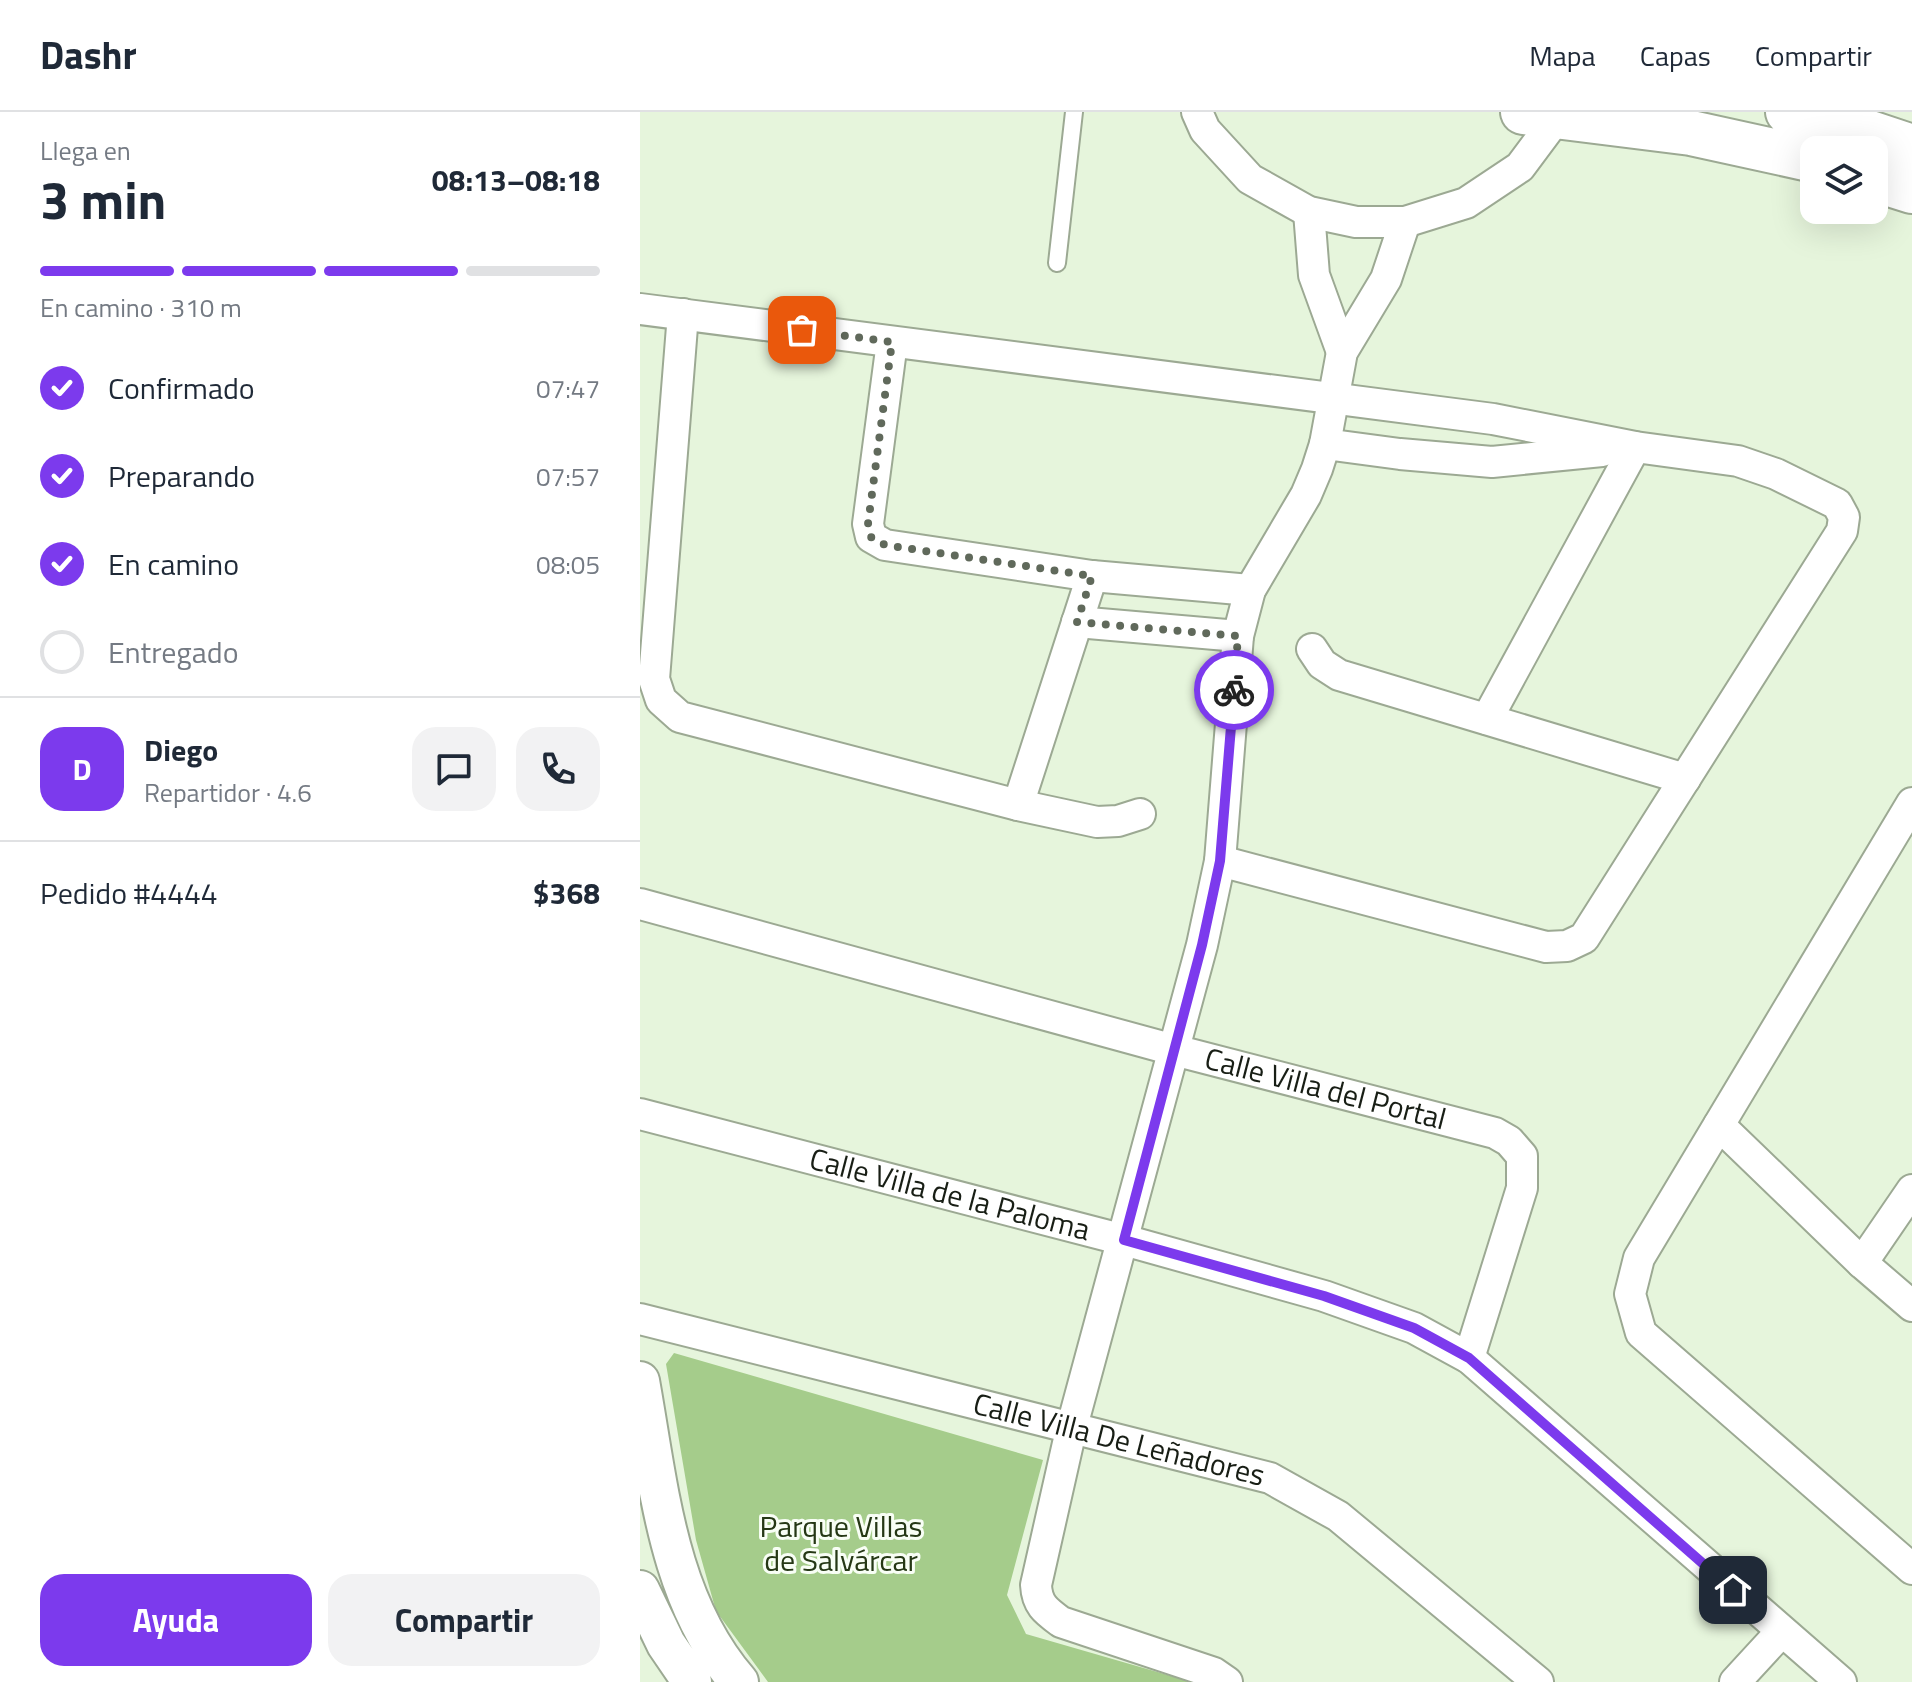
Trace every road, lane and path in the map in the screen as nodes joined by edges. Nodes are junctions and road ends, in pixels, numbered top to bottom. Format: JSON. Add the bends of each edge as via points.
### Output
{"nodes":[{"id":1,"x":1074,"y":112,"type":"edge"},
{"id":2,"x":1197,"y":112,"type":"edge"},
{"id":3,"x":1788,"y":112,"type":"edge"},
{"id":4,"x":1541,"y":114,"type":"edge"},
{"id":5,"x":1912,"y":147,"type":"edge"},
{"id":6,"x":1800,"y":157,"type":"edge"},
{"id":7,"x":1888,"y":183,"type":"edge"},
{"id":8,"x":1912,"y":191,"type":"edge"},
{"id":9,"x":1309,"y":212,"type":"junction"},
{"id":10,"x":1405,"y":222,"type":"junction"},
{"id":11,"x":1057,"y":263,"type":"dead end"},
{"id":12,"x":640,"y":309,"type":"edge"},
{"id":13,"x":683,"y":314,"type":"junction"},
{"id":14,"x":892,"y":342,"type":"junction"},
{"id":15,"x":1342,"y":352,"type":"junction"},
{"id":16,"x":1334,"y":401,"type":"junction"},
{"id":17,"x":1325,"y":444,"type":"junction"},
{"id":18,"x":1635,"y":447,"type":"junction"},
{"id":19,"x":1092,"y":576,"type":"junction"},
{"id":20,"x":1250,"y":590,"type":"junction"},
{"id":21,"x":1077,"y":622,"type":"junction"},
{"id":22,"x":1238,"y":636,"type":"junction"},
{"id":23,"x":1312,"y":649,"type":"dead end"},
{"id":24,"x":1487,"y":719,"type":"junction"},
{"id":25,"x":1685,"y":779,"type":"junction"},
{"id":26,"x":1912,"y":803,"type":"edge"},
{"id":27,"x":1018,"y":805,"type":"junction"},
{"id":28,"x":1140,"y":814,"type":"dead end"},
{"id":29,"x":1220,"y":861,"type":"junction"},
{"id":30,"x":640,"y":904,"type":"edge"},
{"id":31,"x":1174,"y":1050,"type":"junction"},
{"id":32,"x":640,"y":1114,"type":"edge"},
{"id":33,"x":1719,"y":1125,"type":"junction"},
{"id":34,"x":1912,"y":1190,"type":"edge"},
{"id":35,"x":1124,"y":1240,"type":"junction"},
{"id":36,"x":1862,"y":1263,"type":"junction"},
{"id":37,"x":1912,"y":1306,"type":"edge"},
{"id":38,"x":640,"y":1319,"type":"edge"},
{"id":39,"x":1469,"y":1358,"type":"junction"},
{"id":40,"x":640,"y":1381,"type":"edge"},
{"id":41,"x":1071,"y":1430,"type":"junction"},
{"id":42,"x":652,"y":1519,"type":"edge"},
{"id":43,"x":1912,"y":1569,"type":"edge"},
{"id":44,"x":640,"y":1590,"type":"edge"},
{"id":45,"x":1781,"y":1632,"type":"junction"},
{"id":46,"x":692,"y":1682,"type":"edge"},
{"id":47,"x":739,"y":1682,"type":"edge"},
{"id":48,"x":1227,"y":1682,"type":"edge"},
{"id":49,"x":1538,"y":1682,"type":"edge"},
{"id":50,"x":1735,"y":1682,"type":"edge"},
{"id":51,"x":1841,"y":1682,"type":"edge"}],
"edges":[{"from":1,"to":11,"type":"lane"},
{"from":2,"to":9,"type":"street","via":[[1205,130],[1250,179]]},
{"from":3,"to":5,"type":"main road"},
{"from":4,"to":6,"type":"main road","via":[[1691,133]]},
{"from":4,"to":10,"type":"street","via":[[1520,167],[1466,203]]},
{"from":7,"to":8,"type":"main road"},
{"from":9,"to":10,"type":"street","via":[[1356,222]]},
{"from":9,"to":15,"type":"street","via":[[1314,275]]},
{"from":10,"to":15,"type":"street","via":[[1386,279]]},
{"from":12,"to":13,"type":"street"},
{"from":13,"to":14,"type":"street"},
{"from":13,"to":27,"type":"street","via":[[654,679],[661,700],[680,717]]},
{"from":14,"to":16,"type":"street"},
{"from":14,"to":19,"type":"street","via":[[868,524],[871,537],[885,545]]},
{"from":15,"to":16,"type":"street"},
{"from":16,"to":17,"type":"street"},
{"from":16,"to":18,"type":"street","via":[[1493,419]]},
{"from":17,"to":18,"type":"street","via":[[1492,462]]},
{"from":17,"to":20,"type":"street","via":[[1306,495]]},
{"from":18,"to":24,"type":"street"},
{"from":18,"to":25,"type":"street","via":[[1738,461],[1837,504],[1844,517],[1842,531]]},
{"from":19,"to":20,"type":"street"},
{"from":19,"to":21,"type":"street"},
{"from":20,"to":22,"type":"street"},
{"from":21,"to":22,"type":"street"},
{"from":21,"to":27,"type":"street"},
{"from":22,"to":29,"type":"street"},
{"from":23,"to":24,"type":"street","via":[[1339,675]]},
{"from":24,"to":25,"type":"street"},
{"from":25,"to":29,"type":"street","via":[[1584,938],[1567,946],[1546,947]]},
{"from":26,"to":33,"type":"street"},
{"from":27,"to":28,"type":"street","via":[[1097,822]]},
{"from":29,"to":31,"type":"street"},
{"from":30,"to":31,"type":"street","name":"Calle Villa del Portal"},
{"from":31,"to":35,"type":"street"},
{"from":31,"to":39,"type":"street","name":"Calle Villa del Portal","via":[[1495,1133],[1509,1141],[1522,1156],[1522,1188]]},
{"from":32,"to":35,"type":"street","name":"Calle Villa de la Paloma"},
{"from":33,"to":36,"type":"street"},
{"from":33,"to":43,"type":"street","via":[[1639,1258],[1630,1294],[1641,1333]]},
{"from":34,"to":36,"type":"street"},
{"from":35,"to":39,"type":"street","name":"Calle Villa de la Paloma","via":[[1324,1296],[1414,1328]]},
{"from":35,"to":41,"type":"street"},
{"from":36,"to":37,"type":"street"},
{"from":38,"to":41,"type":"street","name":"Calle Villa De Leñadores"},
{"from":39,"to":45,"type":"street","name":"Calle Villa de la Paloma"},
{"from":40,"to":42,"type":"street"},
{"from":41,"to":48,"type":"street","via":[[1036,1585],[1042,1608],[1061,1622],[1214,1673]]},
{"from":41,"to":49,"type":"street","name":"Calle Villa De Leñadores","via":[[1270,1478],[1338,1516]]},
{"from":42,"to":47,"type":"street","via":[[701,1629]]},
{"from":44,"to":46,"type":"street"},
{"from":45,"to":50,"type":"street"},
{"from":45,"to":51,"type":"street","name":"Calle Villa de la Paloma"}]}
